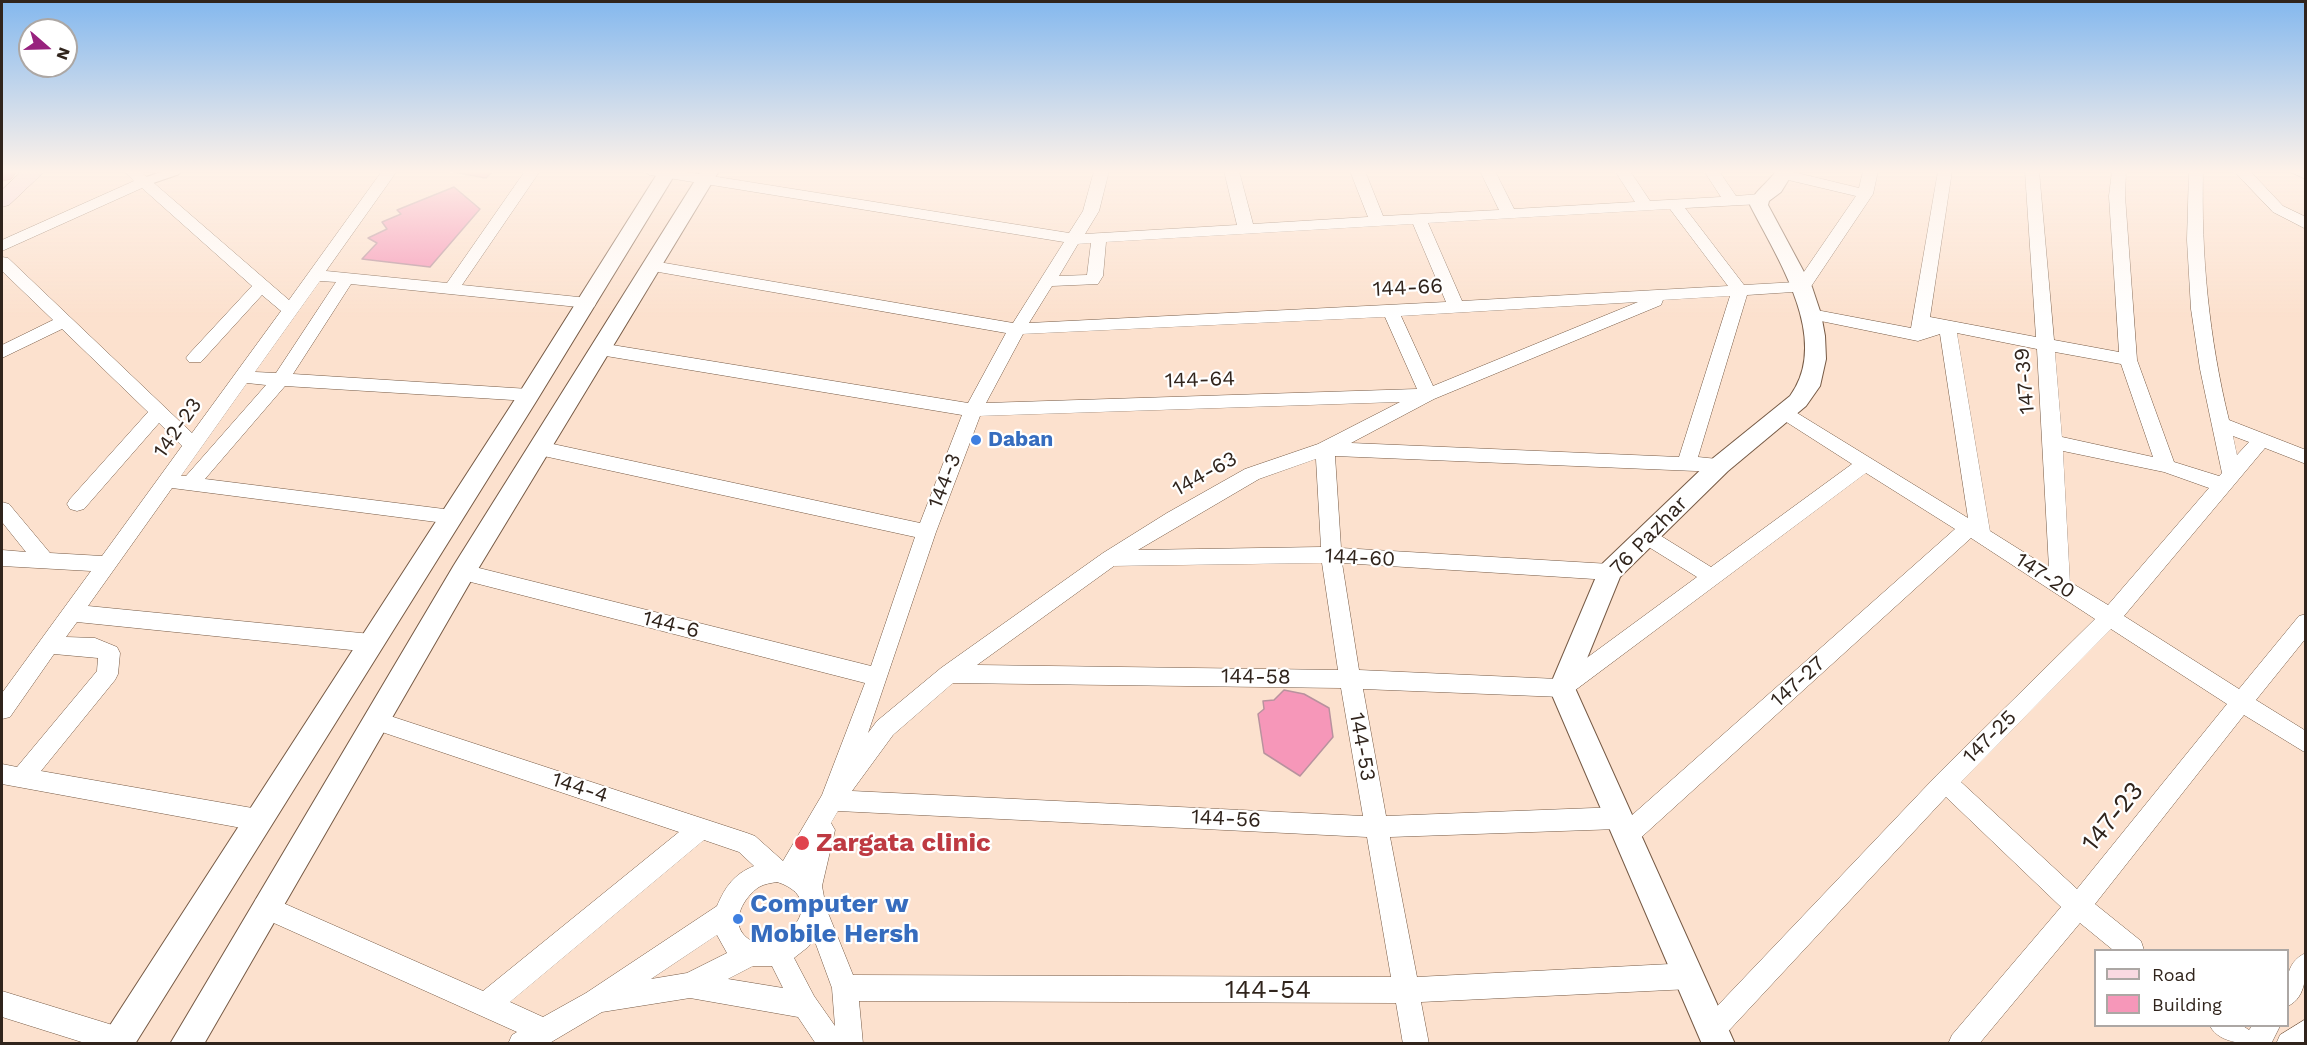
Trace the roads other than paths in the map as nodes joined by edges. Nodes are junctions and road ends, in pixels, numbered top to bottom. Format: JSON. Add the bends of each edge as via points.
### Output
{"nodes":[{"id":1,"x":60,"y":220,"type":"edge"},
{"id":2,"x":187,"y":220,"type":"edge"},
{"id":3,"x":355,"y":220,"type":"edge"},
{"id":4,"x":499,"y":220,"type":"edge"},
{"id":5,"x":634,"y":220,"type":"edge"},
{"id":6,"x":681,"y":220,"type":"edge"},
{"id":7,"x":963,"y":220,"type":"edge"},
{"id":8,"x":1086,"y":220,"type":"edge"},
{"id":9,"x":1244,"y":220,"type":"edge"},
{"id":10,"x":1377,"y":220,"type":"joint"},
{"id":11,"x":1382,"y":220,"type":"edge"},
{"id":12,"x":1419,"y":220,"type":"edge"},
{"id":13,"x":1685,"y":220,"type":"edge"},
{"id":14,"x":1765,"y":220,"type":"edge"},
{"id":15,"x":1848,"y":220,"type":"edge"},
{"id":16,"x":1942,"y":220,"type":"edge"},
{"id":17,"x":2035,"y":220,"type":"edge"},
{"id":18,"x":2119,"y":220,"type":"edge"},
{"id":19,"x":2195,"y":220,"type":"edge"},
{"id":20,"x":1246,"y":228,"type":"junction"},
{"id":21,"x":1099,"y":238,"type":"junction"},
{"id":22,"x":1075,"y":239,"type":"junction"},
{"id":23,"x":2,"y":246,"type":"edge"},
{"id":24,"x":2,"y":262,"type":"edge"},
{"id":25,"x":653,"y":266,"type":"junction"},
{"id":26,"x":315,"y":275,"type":"junction"},
{"id":27,"x":347,"y":278,"type":"junction"},
{"id":28,"x":1048,"y":281,"type":"junction"},
{"id":29,"x":262,"y":285,"type":"junction"},
{"id":30,"x":1802,"y":287,"type":"junction"},
{"id":31,"x":452,"y":288,"type":"junction"},
{"id":32,"x":1740,"y":291,"type":"junction"},
{"id":33,"x":1669,"y":295,"type":"junction"},
{"id":34,"x":588,"y":303,"type":"junction"},
{"id":35,"x":1456,"y":307,"type":"junction"},
{"id":36,"x":290,"y":310,"type":"junction"},
{"id":37,"x":1391,"y":311,"type":"junction"},
{"id":38,"x":1811,"y":314,"type":"junction"},
{"id":39,"x":65,"y":321,"type":"junction"},
{"id":40,"x":1017,"y":329,"type":"junction"},
{"id":41,"x":1934,"y":331,"type":"junction"},
{"id":42,"x":2044,"y":344,"type":"junction"},
{"id":43,"x":600,"y":349,"type":"junction"},
{"id":44,"x":2,"y":352,"type":"edge"},
{"id":45,"x":195,"y":357,"type":"dead end"},
{"id":46,"x":2128,"y":360,"type":"junction"},
{"id":47,"x":242,"y":377,"type":"junction"},
{"id":48,"x":281,"y":379,"type":"junction"},
{"id":49,"x":529,"y":395,"type":"junction"},
{"id":50,"x":1428,"y":395,"type":"junction"},
{"id":51,"x":973,"y":410,"type":"junction"},
{"id":52,"x":158,"y":412,"type":"junction"},
{"id":53,"x":1783,"y":412,"type":"junction"},
{"id":54,"x":2223,"y":425,"type":"junction"},
{"id":55,"x":2261,"y":440,"type":"junction"},
{"id":56,"x":2053,"y":442,"type":"junction"},
{"id":57,"x":192,"y":445,"type":"junction"},
{"id":58,"x":539,"y":448,"type":"junction"},
{"id":59,"x":1325,"y":449,"type":"junction"},
{"id":60,"x":2306,"y":457,"type":"edge"},
{"id":61,"x":1687,"y":462,"type":"junction"},
{"id":62,"x":1865,"y":464,"type":"junction"},
{"id":63,"x":1720,"y":465,"type":"junction"},
{"id":64,"x":2166,"y":466,"type":"junction"},
{"id":65,"x":2228,"y":480,"type":"junction"},
{"id":66,"x":168,"y":481,"type":"junction"},
{"id":67,"x":190,"y":484,"type":"junction"},
{"id":68,"x":77,"y":504,"type":"dead end"},
{"id":69,"x":2,"y":508,"type":"edge"},
{"id":70,"x":452,"y":517,"type":"junction"},
{"id":71,"x":1975,"y":531,"type":"junction"},
{"id":72,"x":926,"y":532,"type":"junction"},
{"id":73,"x":1646,"y":536,"type":"junction"},
{"id":74,"x":1331,"y":555,"type":"junction"},
{"id":75,"x":1110,"y":558,"type":"junction"},
{"id":76,"x":43,"y":559,"type":"junction"},
{"id":77,"x":4,"y":563,"type":"edge"},
{"id":78,"x":105,"y":564,"type":"junction"},
{"id":79,"x":463,"y":572,"type":"junction"},
{"id":80,"x":1610,"y":572,"type":"junction"},
{"id":81,"x":1712,"y":577,"type":"junction"},
{"id":82,"x":2060,"y":586,"type":"junction"},
{"id":83,"x":72,"y":613,"type":"junction"},
{"id":84,"x":2110,"y":617,"type":"junction"},
{"id":85,"x":2306,"y":622,"type":"edge"},
{"id":86,"x":371,"y":643,"type":"junction"},
{"id":87,"x":49,"y":645,"type":"junction"},
{"id":88,"x":949,"y":674,"type":"junction"},
{"id":89,"x":878,"y":677,"type":"junction"},
{"id":90,"x":1350,"y":679,"type":"junction"},
{"id":91,"x":1562,"y":688,"type":"junction"},
{"id":92,"x":2241,"y":702,"type":"junction"},
{"id":93,"x":4,"y":704,"type":"edge"},
{"id":94,"x":375,"y":720,"type":"junction"},
{"id":95,"x":2306,"y":743,"type":"edge"},
{"id":96,"x":12,"y":775,"type":"edge"},
{"id":97,"x":1945,"y":782,"type":"junction"},
{"id":98,"x":829,"y":805,"type":"junction"},
{"id":99,"x":258,"y":820,"type":"junction"},
{"id":100,"x":1377,"y":827,"type":"junction"},
{"id":101,"x":1623,"y":827,"type":"junction"},
{"id":102,"x":701,"y":828,"type":"junction"},
{"id":103,"x":798,"y":885,"type":"junction"},
{"id":104,"x":2078,"y":906,"type":"junction"},
{"id":105,"x":266,"y":907,"type":"junction"},
{"id":106,"x":726,"y":914,"type":"junction"},
{"id":107,"x":2130,"y":949,"type":"edge"},
{"id":108,"x":778,"y":952,"type":"junction"},
{"id":109,"x":750,"y":954,"type":"junction"},
{"id":110,"x":2306,"y":965,"type":"edge"},
{"id":111,"x":1690,"y":976,"type":"junction"},
{"id":112,"x":690,"y":985,"type":"junction"},
{"id":113,"x":845,"y":988,"type":"junction"},
{"id":114,"x":1406,"y":990,"type":"junction"},
{"id":115,"x":2289,"y":991,"type":"edge"},
{"id":116,"x":595,"y":1002,"type":"junction"},
{"id":117,"x":2,"y":1004,"type":"edge"},
{"id":118,"x":486,"y":1005,"type":"junction"},
{"id":119,"x":805,"y":1005,"type":"junction"},
{"id":120,"x":2224,"y":1027,"type":"edge"},
{"id":121,"x":2266,"y":1027,"type":"edge"},
{"id":122,"x":2306,"y":1032,"type":"edge"},
{"id":123,"x":1716,"y":1036,"type":"edge"},
{"id":124,"x":532,"y":1037,"type":"edge"},
{"id":125,"x":117,"y":1042,"type":"edge"},
{"id":126,"x":186,"y":1044,"type":"edge"},
{"id":127,"x":832,"y":1044,"type":"edge"},
{"id":128,"x":850,"y":1044,"type":"edge"},
{"id":129,"x":1416,"y":1044,"type":"edge"},
{"id":130,"x":1961,"y":1044,"type":"edge"},
{"id":131,"x":2245,"y":1044,"type":"edge"},
{"id":132,"x":2255,"y":1044,"type":"edge"},
{"id":133,"x":2289,"y":1044,"type":"edge"}],
"edges":[{"from":1,"to":23,"type":"street"},
{"from":2,"to":29,"type":"street"},
{"from":3,"to":26,"type":"street","name":"142-23"},
{"from":4,"to":31,"type":"street"},
{"from":5,"to":34,"type":"street"},
{"from":6,"to":25,"type":"street"},
{"from":7,"to":22,"type":"street"},
{"from":8,"to":22,"type":"street","name":"144-3"},
{"from":9,"to":20,"type":"street"},
{"from":10,"to":11,"type":"street"},
{"from":10,"to":20,"type":"street"},
{"from":12,"to":35,"type":"street"},
{"from":13,"to":32,"type":"street"},
{"from":14,"to":30,"type":"street","name":"76 Pazhar"},
{"from":15,"to":30,"type":"street"},
{"from":16,"to":41,"type":"street"},
{"from":17,"to":42,"type":"street","name":"147-39"},
{"from":18,"to":46,"type":"street"},
{"from":19,"to":54,"type":"street","via":[[2206,355]]},
{"from":20,"to":21,"type":"street"},
{"from":21,"to":22,"type":"street"},
{"from":21,"to":28,"type":"street","via":[[1092,280]]},
{"from":22,"to":28,"type":"street","name":"144-3"},
{"from":24,"to":39,"type":"street"},
{"from":25,"to":40,"type":"street","name":"144-66"},
{"from":25,"to":43,"type":"street"},
{"from":26,"to":27,"type":"street"},
{"from":26,"to":36,"type":"street","name":"142-23"},
{"from":27,"to":31,"type":"street"},
{"from":27,"to":48,"type":"street"},
{"from":28,"to":40,"type":"street","name":"144-3"},
{"from":29,"to":36,"type":"street"},
{"from":29,"to":45,"type":"street"},
{"from":30,"to":32,"type":"street","name":"144-66"},
{"from":30,"to":38,"type":"street","name":"76 Pazhar"},
{"from":31,"to":34,"type":"street"},
{"from":32,"to":33,"type":"street","name":"144-66"},
{"from":32,"to":61,"type":"street"},
{"from":33,"to":35,"type":"street","name":"144-66"},
{"from":33,"to":50,"type":"street","name":"144-63"},
{"from":34,"to":49,"type":"street"},
{"from":35,"to":37,"type":"street","name":"144-66"},
{"from":36,"to":47,"type":"street","name":"142-23"},
{"from":37,"to":40,"type":"street","name":"144-66"},
{"from":37,"to":50,"type":"street"},
{"from":38,"to":41,"type":"street"},
{"from":38,"to":53,"type":"street","name":"76 Pazhar","via":[[1815,359],[1809,386]]},
{"from":39,"to":44,"type":"street"},
{"from":39,"to":52,"type":"street"},
{"from":40,"to":51,"type":"street","name":"144-3"},
{"from":41,"to":42,"type":"street"},
{"from":41,"to":71,"type":"street"},
{"from":42,"to":46,"type":"street"},
{"from":42,"to":56,"type":"street","name":"147-39"},
{"from":43,"to":51,"type":"street","name":"144-64"},
{"from":43,"to":58,"type":"street"},
{"from":46,"to":64,"type":"street"},
{"from":47,"to":48,"type":"street"},
{"from":47,"to":57,"type":"street","name":"142-23"},
{"from":48,"to":49,"type":"street"},
{"from":48,"to":67,"type":"street"},
{"from":49,"to":70,"type":"street"},
{"from":50,"to":51,"type":"street","name":"144-64"},
{"from":50,"to":59,"type":"street","name":"144-63"},
{"from":51,"to":72,"type":"street","name":"144-3"},
{"from":52,"to":57,"type":"street"},
{"from":52,"to":68,"type":"street"},
{"from":53,"to":62,"type":"street","name":"147-20"},
{"from":53,"to":63,"type":"street","name":"76 Pazhar"},
{"from":54,"to":55,"type":"street"},
{"from":54,"to":65,"type":"street"},
{"from":55,"to":60,"type":"street"},
{"from":55,"to":65,"type":"street","name":"147-25"},
{"from":56,"to":64,"type":"street"},
{"from":56,"to":82,"type":"street","name":"147-39"},
{"from":57,"to":66,"type":"street","name":"142-23"},
{"from":58,"to":72,"type":"street"},
{"from":58,"to":79,"type":"street"},
{"from":59,"to":61,"type":"street"},
{"from":59,"to":74,"type":"street","name":"144-53"},
{"from":59,"to":75,"type":"street","name":"144-63","via":[[1252,474]]},
{"from":61,"to":63,"type":"street"},
{"from":62,"to":71,"type":"street","name":"147-20"},
{"from":62,"to":81,"type":"street"},
{"from":63,"to":73,"type":"street","name":"76 Pazhar"},
{"from":64,"to":65,"type":"street"},
{"from":65,"to":84,"type":"street","name":"147-25"},
{"from":66,"to":67,"type":"street"},
{"from":66,"to":78,"type":"street","name":"142-23"},
{"from":67,"to":70,"type":"street"},
{"from":69,"to":76,"type":"street"},
{"from":70,"to":86,"type":"street"},
{"from":71,"to":82,"type":"street","name":"147-20"},
{"from":71,"to":101,"type":"street","name":"147-27"},
{"from":72,"to":89,"type":"street","name":"144-3"},
{"from":73,"to":80,"type":"street","name":"76 Pazhar"},
{"from":73,"to":81,"type":"street"},
{"from":74,"to":75,"type":"street","name":"144-60"},
{"from":74,"to":80,"type":"street","name":"144-60"},
{"from":74,"to":90,"type":"street","name":"144-53"},
{"from":75,"to":88,"type":"street","name":"144-63"},
{"from":76,"to":77,"type":"street"},
{"from":76,"to":78,"type":"street"},
{"from":78,"to":83,"type":"street","name":"142-23"},
{"from":79,"to":89,"type":"street","name":"144-6"},
{"from":79,"to":94,"type":"street"},
{"from":80,"to":91,"type":"street","name":"76 Pazhar"},
{"from":81,"to":91,"type":"street"},
{"from":82,"to":84,"type":"street","name":"147-20"},
{"from":83,"to":86,"type":"street"},
{"from":83,"to":87,"type":"street","name":"142-23"},
{"from":84,"to":92,"type":"street","name":"147-20"},
{"from":84,"to":97,"type":"street","name":"147-25"},
{"from":85,"to":92,"type":"street","name":"147-23"},
{"from":86,"to":99,"type":"street"},
{"from":87,"to":93,"type":"street","name":"142-23"},
{"from":87,"to":96,"type":"street","via":[[95,647],[109,653],[107,674]]},
{"from":88,"to":90,"type":"street","name":"144-58"},
{"from":88,"to":98,"type":"street","name":"144-63","via":[[885,728]]},
{"from":89,"to":98,"type":"street","name":"144-3"},
{"from":90,"to":91,"type":"street","name":"144-58"},
{"from":90,"to":100,"type":"street","name":"144-53"},
{"from":91,"to":101,"type":"street"},
{"from":92,"to":95,"type":"street","name":"147-20"},
{"from":92,"to":104,"type":"street","name":"147-23"},
{"from":94,"to":102,"type":"street","name":"144-4"},
{"from":94,"to":105,"type":"street"},
{"from":96,"to":99,"type":"street"},
{"from":97,"to":104,"type":"street"},
{"from":97,"to":123,"type":"street","name":"147-25"},
{"from":98,"to":100,"type":"street","name":"144-56"},
{"from":98,"to":103,"type":"street","name":"144-3"},
{"from":99,"to":125,"type":"street"},
{"from":100,"to":101,"type":"street","name":"144-56"},
{"from":100,"to":114,"type":"street","name":"144-53"},
{"from":101,"to":111,"type":"street"},
{"from":102,"to":103,"type":"street","name":"144-4","via":[[747,844]]},
{"from":102,"to":118,"type":"street"},
{"from":103,"to":106,"type":"street","via":[[750,879],[730,901]]},
{"from":103,"to":108,"type":"street","via":[[811,923],[791,946]]},
{"from":103,"to":113,"type":"street"},
{"from":104,"to":107,"type":"street"},
{"from":104,"to":130,"type":"street","name":"147-23"},
{"from":105,"to":118,"type":"street"},
{"from":105,"to":126,"type":"street"},
{"from":106,"to":109,"type":"street","via":[[730,939]]},
{"from":106,"to":116,"type":"street"},
{"from":108,"to":109,"type":"street"},
{"from":108,"to":119,"type":"street"},
{"from":109,"to":112,"type":"street"},
{"from":110,"to":115,"type":"street"},
{"from":111,"to":114,"type":"street","name":"144-54"},
{"from":111,"to":123,"type":"street"},
{"from":112,"to":116,"type":"street"},
{"from":112,"to":119,"type":"street"},
{"from":113,"to":114,"type":"street","name":"144-54"},
{"from":113,"to":128,"type":"street"},
{"from":114,"to":129,"type":"street","name":"144-53"},
{"from":116,"to":124,"type":"street"},
{"from":117,"to":125,"type":"street"},
{"from":118,"to":124,"type":"street"},
{"from":119,"to":127,"type":"street"},
{"from":120,"to":131,"type":"street"},
{"from":121,"to":132,"type":"street"},
{"from":122,"to":133,"type":"street"}]}
